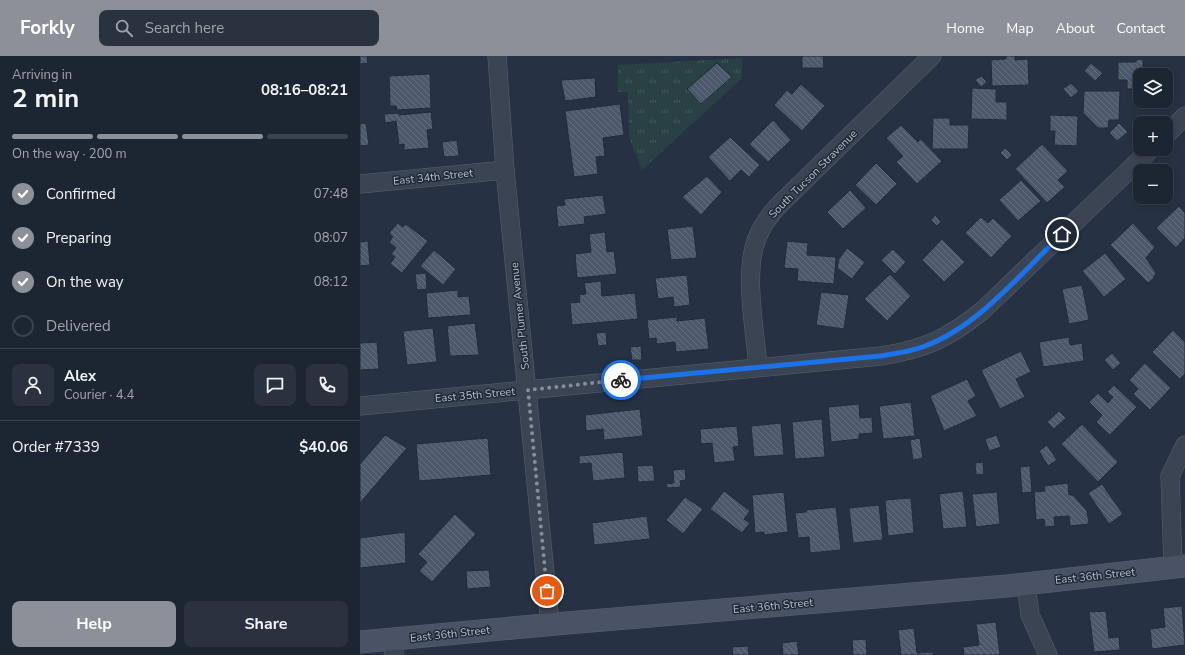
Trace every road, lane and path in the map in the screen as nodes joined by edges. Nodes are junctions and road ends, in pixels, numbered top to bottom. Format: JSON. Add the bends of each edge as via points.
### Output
{"nodes":[{"id":1,"x":497,"y":56,"type":"edge"},
{"id":2,"x":932,"y":56,"type":"edge"},
{"id":3,"x":1185,"y":116,"type":"edge"},
{"id":4,"x":1173,"y":128,"type":"edge"},
{"id":5,"x":1144,"y":156,"type":"edge"},
{"id":6,"x":505,"y":170,"type":"junction"},
{"id":7,"x":360,"y":184,"type":"edge"},
{"id":8,"x":758,"y":367,"type":"junction"},
{"id":9,"x":528,"y":390,"type":"junction"},
{"id":10,"x":360,"y":406,"type":"edge"},
{"id":11,"x":1185,"y":445,"type":"edge"},
{"id":12,"x":1179,"y":567,"type":"edge"},
{"id":13,"x":1026,"y":584,"type":"junction"},
{"id":14,"x":550,"y":624,"type":"junction"},
{"id":15,"x":360,"y":642,"type":"edge"},
{"id":16,"x":393,"y":647,"type":"edge"},
{"id":17,"x":1048,"y":655,"type":"edge"}],
"edges":[{"from":1,"to":6,"type":"street","name":"South Plumer Avenue"},
{"from":2,"to":8,"type":"street","name":"South Tucson Stravenue","via":[[781,203],[764,224],[755,241],[750,276]]},
{"from":3,"to":4,"type":"street"},
{"from":5,"to":8,"type":"street","name":"East 35th Street","via":[[982,311],[945,338],[908,352]]},
{"from":6,"to":7,"type":"street","name":"East 34th Street"},
{"from":6,"to":9,"type":"street","name":"South Plumer Avenue"},
{"from":8,"to":9,"type":"street","name":"East 35th Street"},
{"from":9,"to":10,"type":"street","name":"East 35th Street"},
{"from":9,"to":14,"type":"street","name":"South Plumer Avenue"},
{"from":11,"to":12,"type":"street","via":[[1170,476]]},
{"from":12,"to":13,"type":"main road","name":"East 36th Street"},
{"from":13,"to":14,"type":"main road","name":"East 36th Street"},
{"from":13,"to":17,"type":"street","via":[[1030,614]]},
{"from":14,"to":16,"type":"main road","name":"East 36th Street"},
{"from":15,"to":16,"type":"main road","name":"East 36th Street"}]}
